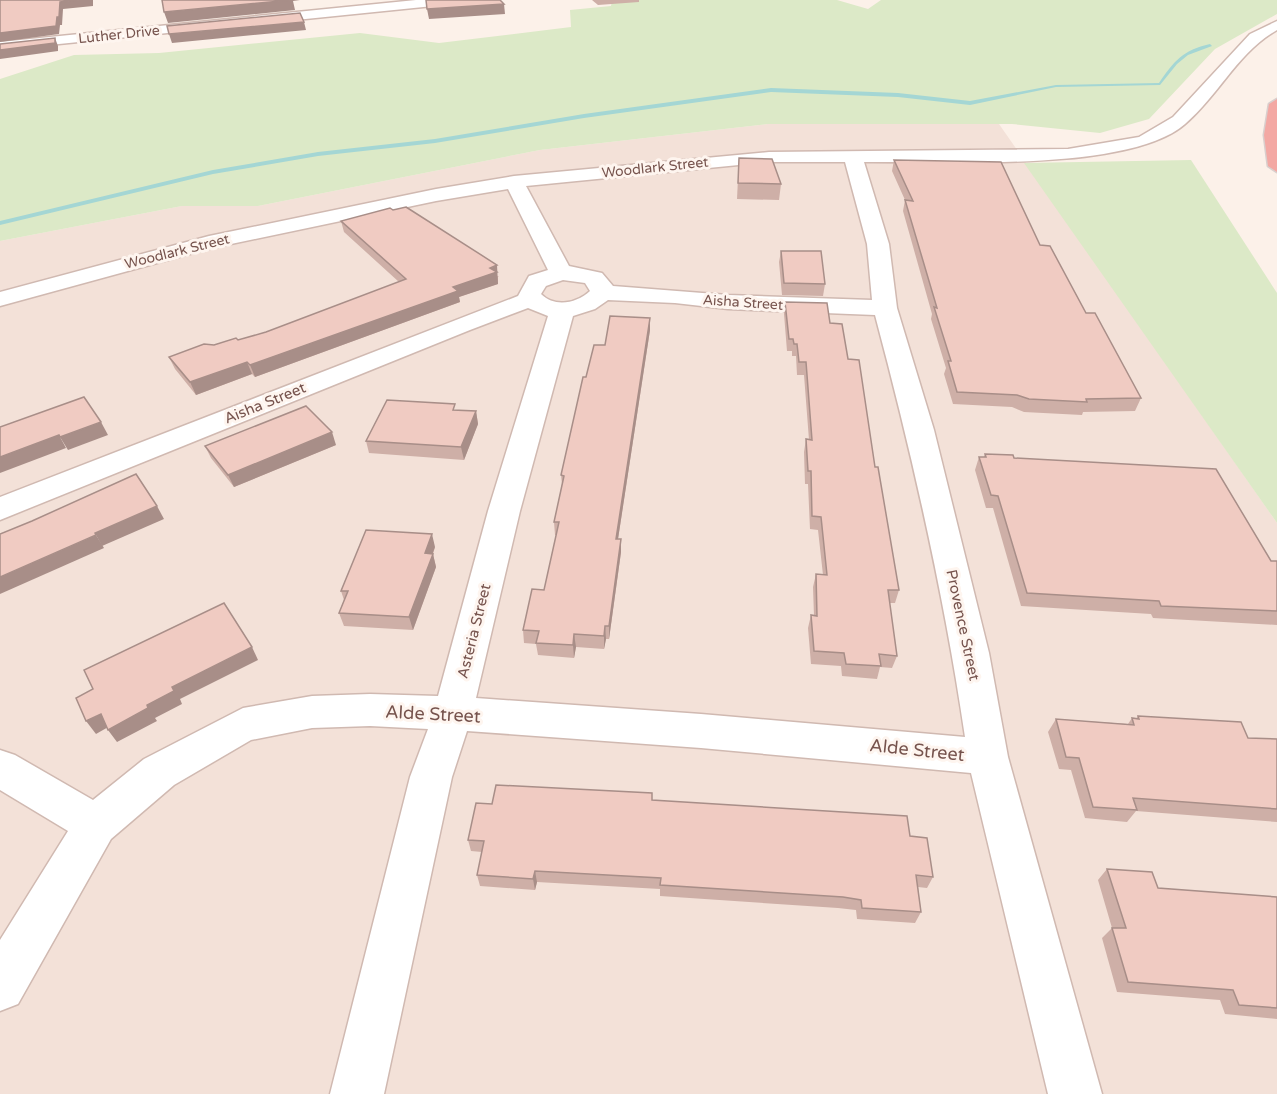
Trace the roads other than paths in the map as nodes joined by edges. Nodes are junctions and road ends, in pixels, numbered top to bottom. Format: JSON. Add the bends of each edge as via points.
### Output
{"nodes":[{"id":1,"x":453,"y":0,"type":"edge"},
{"id":2,"x":1277,"y":25,"type":"edge"},
{"id":3,"x":0,"y":46,"type":"edge"},
{"id":4,"x":1277,"y":104,"type":"edge"},
{"id":5,"x":853,"y":156,"type":"junction"},
{"id":6,"x":1277,"y":166,"type":"edge"},
{"id":7,"x":514,"y":182,"type":"junction"},
{"id":8,"x":602,"y":293,"type":"junction"},
{"id":9,"x":551,"y":294,"type":"junction"},
{"id":10,"x":0,"y":299,"type":"edge"},
{"id":11,"x":885,"y":308,"type":"junction"},
{"id":12,"x":0,"y":509,"type":"edge"},
{"id":13,"x":453,"y":714,"type":"junction"},
{"id":14,"x":988,"y":757,"type":"junction"},
{"id":15,"x":0,"y":768,"type":"edge"},
{"id":16,"x":96,"y":825,"type":"junction"},
{"id":17,"x":0,"y":986,"type":"edge"},
{"id":18,"x":357,"y":1094,"type":"edge"},
{"id":19,"x":1075,"y":1094,"type":"edge"}],
"edges":[{"from":1,"to":3,"type":"street","name":"Luther Drive","via":[[267,13]]},
{"from":2,"to":5,"type":"street","name":"Woodlark Street","via":[[1255,37],[1238,53],[1179,121],[1144,141],[1068,154]]},
{"from":4,"to":6,"type":"highway","via":[[1273,135]]},
{"from":5,"to":7,"type":"street","name":"Woodlark Street","via":[[708,161]]},
{"from":5,"to":11,"type":"street","name":"Provence Street","via":[[878,244]]},
{"from":7,"to":9,"type":"street"},
{"from":7,"to":10,"type":"street","name":"Woodlark Street","via":[[209,242]]},
{"from":8,"to":9,"type":"street","name":"Aisha Street","via":[[590,304]]},
{"from":8,"to":9,"type":"street","via":[[598,281],[587,275]]},
{"from":8,"to":11,"type":"street","name":"Aisha Street"},
{"from":9,"to":12,"type":"street","name":"Aisha Street"},
{"from":9,"to":13,"type":"street","name":"Asteria Street","via":[[504,511]]},
{"from":11,"to":14,"type":"street","name":"Provence Street","via":[[920,430],[966,631]]},
{"from":13,"to":14,"type":"street","name":"Alde Street"},
{"from":13,"to":16,"type":"street","name":"Alde Street","via":[[312,712],[243,725],[159,772]]},
{"from":13,"to":18,"type":"street","name":"Asteria Street","via":[[431,777]]},
{"from":14,"to":19,"type":"street","name":"Provence Street"},
{"from":15,"to":16,"type":"street"},
{"from":16,"to":17,"type":"street","name":"Alde Street"}]}
